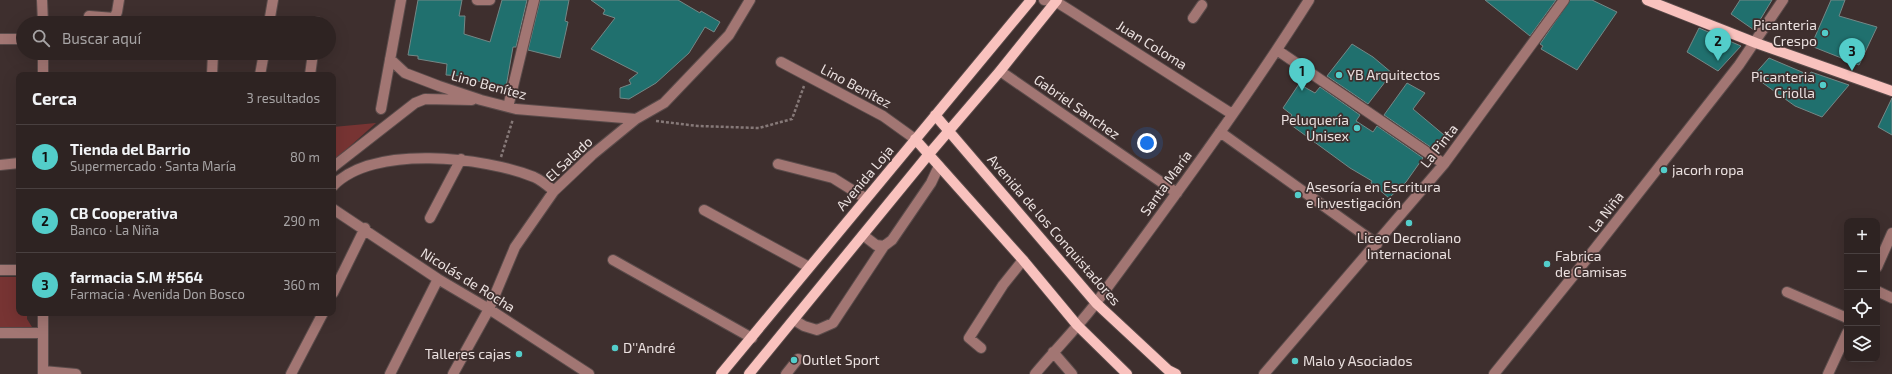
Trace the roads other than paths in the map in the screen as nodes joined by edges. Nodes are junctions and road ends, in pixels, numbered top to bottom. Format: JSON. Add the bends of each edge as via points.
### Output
{"nodes":[{"id":1,"x":42,"y":0,"type":"edge"},
{"id":2,"x":119,"y":0,"type":"edge"},
{"id":3,"x":273,"y":0,"type":"edge"},
{"id":4,"x":401,"y":0,"type":"edge"},
{"id":5,"x":477,"y":0,"type":"edge"},
{"id":6,"x":490,"y":0,"type":"edge"},
{"id":7,"x":534,"y":0,"type":"edge"},
{"id":8,"x":750,"y":0,"type":"edge"},
{"id":9,"x":1031,"y":0,"type":"edge"},
{"id":10,"x":1044,"y":0,"type":"edge"},
{"id":11,"x":1309,"y":0,"type":"edge"},
{"id":12,"x":1564,"y":0,"type":"edge"},
{"id":13,"x":1647,"y":0,"type":"edge"},
{"id":14,"x":1783,"y":0,"type":"edge"},
{"id":15,"x":1056,"y":1,"type":"edge"},
{"id":16,"x":1200,"y":2,"type":"edge"},
{"id":17,"x":42,"y":16,"type":"edge"},
{"id":18,"x":115,"y":16,"type":"edge"},
{"id":19,"x":270,"y":16,"type":"edge"},
{"id":20,"x":1193,"y":18,"type":"dead end"},
{"id":21,"x":0,"y":39,"type":"edge"},
{"id":22,"x":16,"y":39,"type":"edge"},
{"id":23,"x":1756,"y":43,"type":"junction"},
{"id":24,"x":1277,"y":50,"type":"junction"},
{"id":25,"x":390,"y":59,"type":"junction"},
{"id":26,"x":43,"y":60,"type":"edge"},
{"id":27,"x":213,"y":60,"type":"edge"},
{"id":28,"x":263,"y":60,"type":"edge"},
{"id":29,"x":312,"y":60,"type":"edge"},
{"id":30,"x":781,"y":62,"type":"dead end"},
{"id":31,"x":1000,"y":71,"type":"junction"},
{"id":32,"x":43,"y":72,"type":"edge"},
{"id":33,"x":212,"y":72,"type":"edge"},
{"id":34,"x":261,"y":72,"type":"edge"},
{"id":35,"x":310,"y":72,"type":"edge"},
{"id":36,"x":1892,"y":91,"type":"edge"},
{"id":37,"x":481,"y":100,"type":"junction"},
{"id":38,"x":512,"y":108,"type":"junction"},
{"id":39,"x":381,"y":109,"type":"dead end"},
{"id":40,"x":1232,"y":114,"type":"junction"},
{"id":41,"x":935,"y":115,"type":"junction"},
{"id":42,"x":636,"y":118,"type":"junction"},
{"id":43,"x":949,"y":131,"type":"junction"},
{"id":44,"x":1220,"y":132,"type":"junction"},
{"id":45,"x":915,"y":139,"type":"junction"},
{"id":46,"x":929,"y":154,"type":"junction"},
{"id":47,"x":461,"y":159,"type":"junction"},
{"id":48,"x":16,"y":163,"type":"edge"},
{"id":49,"x":778,"y":164,"type":"dead end"},
{"id":50,"x":1444,"y":164,"type":"junction"},
{"id":51,"x":0,"y":165,"type":"edge"},
{"id":52,"x":336,"y":165,"type":"edge"},
{"id":53,"x":939,"y":166,"type":"junction"},
{"id":54,"x":336,"y":183,"type":"edge"},
{"id":55,"x":554,"y":190,"type":"junction"},
{"id":56,"x":1177,"y":193,"type":"junction"},
{"id":57,"x":865,"y":198,"type":"junction"},
{"id":58,"x":704,"y":210,"type":"dead end"},
{"id":59,"x":336,"y":211,"type":"edge"},
{"id":60,"x":430,"y":218,"type":"dead end"},
{"id":61,"x":365,"y":228,"type":"junction"},
{"id":62,"x":1892,"y":233,"type":"edge"},
{"id":63,"x":863,"y":235,"type":"junction"},
{"id":64,"x":1377,"y":244,"type":"junction"},
{"id":65,"x":884,"y":246,"type":"junction"},
{"id":66,"x":613,"y":260,"type":"dead end"},
{"id":67,"x":1023,"y":260,"type":"junction"},
{"id":68,"x":1880,"y":260,"type":"edge"},
{"id":69,"x":809,"y":267,"type":"junction"},
{"id":70,"x":0,"y":270,"type":"edge"},
{"id":71,"x":16,"y":270,"type":"edge"},
{"id":72,"x":438,"y":279,"type":"junction"},
{"id":73,"x":336,"y":287,"type":"edge"},
{"id":74,"x":1787,"y":292,"type":"dead end"},
{"id":75,"x":1880,"y":293,"type":"edge"},
{"id":76,"x":1892,"y":298,"type":"edge"},
{"id":77,"x":1096,"y":303,"type":"junction"},
{"id":78,"x":489,"y":309,"type":"junction"},
{"id":79,"x":43,"y":316,"type":"edge"},
{"id":80,"x":321,"y":316,"type":"edge"},
{"id":81,"x":1844,"y":317,"type":"edge"},
{"id":82,"x":794,"y":320,"type":"junction"},
{"id":83,"x":1077,"y":325,"type":"junction"},
{"id":84,"x":0,"y":333,"type":"edge"},
{"id":85,"x":43,"y":333,"type":"junction"},
{"id":86,"x":752,"y":338,"type":"junction"},
{"id":87,"x":1844,"y":339,"type":"edge"},
{"id":88,"x":981,"y":348,"type":"dead end"},
{"id":89,"x":1053,"y":352,"type":"junction"},
{"id":90,"x":798,"y":359,"type":"dead end"},
{"id":91,"x":43,"y":373,"type":"edge"},
{"id":92,"x":76,"y":374,"type":"edge"},
{"id":93,"x":291,"y":374,"type":"edge"},
{"id":94,"x":390,"y":374,"type":"edge"},
{"id":95,"x":453,"y":374,"type":"edge"},
{"id":96,"x":589,"y":374,"type":"edge"},
{"id":97,"x":721,"y":374,"type":"edge"},
{"id":98,"x":749,"y":374,"type":"edge"},
{"id":99,"x":786,"y":374,"type":"edge"},
{"id":100,"x":1035,"y":374,"type":"edge"},
{"id":101,"x":1072,"y":374,"type":"edge"},
{"id":102,"x":1127,"y":374,"type":"edge"},
{"id":103,"x":1176,"y":374,"type":"edge"},
{"id":104,"x":1264,"y":374,"type":"edge"},
{"id":105,"x":1494,"y":374,"type":"edge"},
{"id":106,"x":1828,"y":374,"type":"edge"}],
"edges":[{"from":1,"to":17,"type":"street"},
{"from":2,"to":18,"type":"street"},
{"from":3,"to":19,"type":"street"},
{"from":4,"to":25,"type":"street"},
{"from":5,"to":6,"type":"street"},
{"from":7,"to":38,"type":"street"},
{"from":8,"to":42,"type":"street","name":"El Salado","via":[[729,35],[670,97]]},
{"from":9,"to":41,"type":"main road","name":"Avenida Loja"},
{"from":10,"to":15,"type":"street"},
{"from":11,"to":24,"type":"street","name":"Santa María"},
{"from":12,"to":50,"type":"street","name":"La Pinta"},
{"from":13,"to":23,"type":"main road"},
{"from":14,"to":23,"type":"street","name":"La Niña"},
{"from":15,"to":31,"type":"main road"},
{"from":15,"to":40,"type":"street","name":"Juan Coloma"},
{"from":16,"to":20,"type":"street"},
{"from":21,"to":22,"type":"street"},
{"from":23,"to":36,"type":"main road"},
{"from":23,"to":105,"type":"street","name":"La Niña"},
{"from":24,"to":40,"type":"street","name":"Santa María"},
{"from":24,"to":50,"type":"street"},
{"from":25,"to":37,"type":"street","name":"Lino Benítez","via":[[405,73]]},
{"from":25,"to":39,"type":"street"},
{"from":26,"to":32,"type":"street"},
{"from":27,"to":33,"type":"street"},
{"from":28,"to":34,"type":"street"},
{"from":29,"to":35,"type":"street"},
{"from":30,"to":45,"type":"street","name":"Lino Benítez","via":[[884,116]]},
{"from":31,"to":43,"type":"main road"},
{"from":31,"to":56,"type":"street","name":"Gabriel Sanchez"},
{"from":37,"to":38,"type":"street","name":"Lino Benítez"},
{"from":37,"to":52,"type":"street","via":[[425,99],[415,103]]},
{"from":38,"to":42,"type":"street","name":"Lino Benítez"},
{"from":40,"to":44,"type":"street","name":"Santa María"},
{"from":41,"to":43,"type":"main road","name":"Avenida de los Conquistadores"},
{"from":41,"to":45,"type":"main road","name":"Avenida Loja"},
{"from":42,"to":55,"type":"street","name":"El Salado"},
{"from":43,"to":46,"type":"main road"},
{"from":43,"to":77,"type":"main road","name":"Avenida de los Conquistadores"},
{"from":44,"to":56,"type":"street","name":"Santa María"},
{"from":44,"to":64,"type":"street"},
{"from":45,"to":46,"type":"main road"},
{"from":45,"to":57,"type":"main road","name":"Avenida Loja"},
{"from":46,"to":53,"type":"main road"},
{"from":46,"to":63,"type":"main road"},
{"from":47,"to":54,"type":"street","via":[[388,160],[360,168]]},
{"from":47,"to":55,"type":"street","via":[[535,177]]},
{"from":47,"to":60,"type":"street"},
{"from":48,"to":51,"type":"street"},
{"from":49,"to":57,"type":"street","via":[[833,178]]},
{"from":50,"to":64,"type":"street","name":"La Pinta"},
{"from":53,"to":65,"type":"street","via":[[896,234]]},
{"from":53,"to":67,"type":"main road"},
{"from":55,"to":78,"type":"street","name":"El Salado","via":[[516,247]]},
{"from":56,"to":77,"type":"street","name":"Santa María"},
{"from":57,"to":69,"type":"main road","name":"Avenida Loja"},
{"from":58,"to":69,"type":"street"},
{"from":59,"to":61,"type":"street","name":"Nicolás de Rocha"},
{"from":61,"to":72,"type":"street","name":"Nicolás de Rocha"},
{"from":61,"to":73,"type":"street"},
{"from":62,"to":68,"type":"street"},
{"from":63,"to":65,"type":"street"},
{"from":63,"to":82,"type":"main road"},
{"from":64,"to":104,"type":"street","name":"La Pinta"},
{"from":65,"to":82,"type":"street","via":[[833,323],[817,330]]},
{"from":66,"to":86,"type":"street"},
{"from":67,"to":83,"type":"main road"},
{"from":67,"to":88,"type":"street","via":[[1002,285],[970,338]]},
{"from":69,"to":86,"type":"main road","name":"Avenida Loja"},
{"from":70,"to":71,"type":"street"},
{"from":72,"to":78,"type":"street","name":"Nicolás de Rocha"},
{"from":72,"to":94,"type":"street"},
{"from":74,"to":81,"type":"street"},
{"from":75,"to":76,"type":"street"},
{"from":77,"to":83,"type":"street","name":"Santa María"},
{"from":77,"to":103,"type":"main road","name":"Avenida de los Conquistadores","via":[[1168,370]]},
{"from":78,"to":95,"type":"street","name":"El Salado"},
{"from":78,"to":96,"type":"street","name":"Nicolás de Rocha"},
{"from":79,"to":85,"type":"street"},
{"from":80,"to":93,"type":"street"},
{"from":82,"to":98,"type":"main road"},
{"from":83,"to":89,"type":"street","name":"Santa María"},
{"from":83,"to":102,"type":"main road"},
{"from":84,"to":85,"type":"street"},
{"from":85,"to":91,"type":"street"},
{"from":86,"to":97,"type":"main road","name":"Avenida Loja"},
{"from":87,"to":106,"type":"street"},
{"from":89,"to":100,"type":"street","name":"Santa María"},
{"from":89,"to":101,"type":"street"},
{"from":90,"to":99,"type":"street"},
{"from":91,"to":92,"type":"street"}]}
